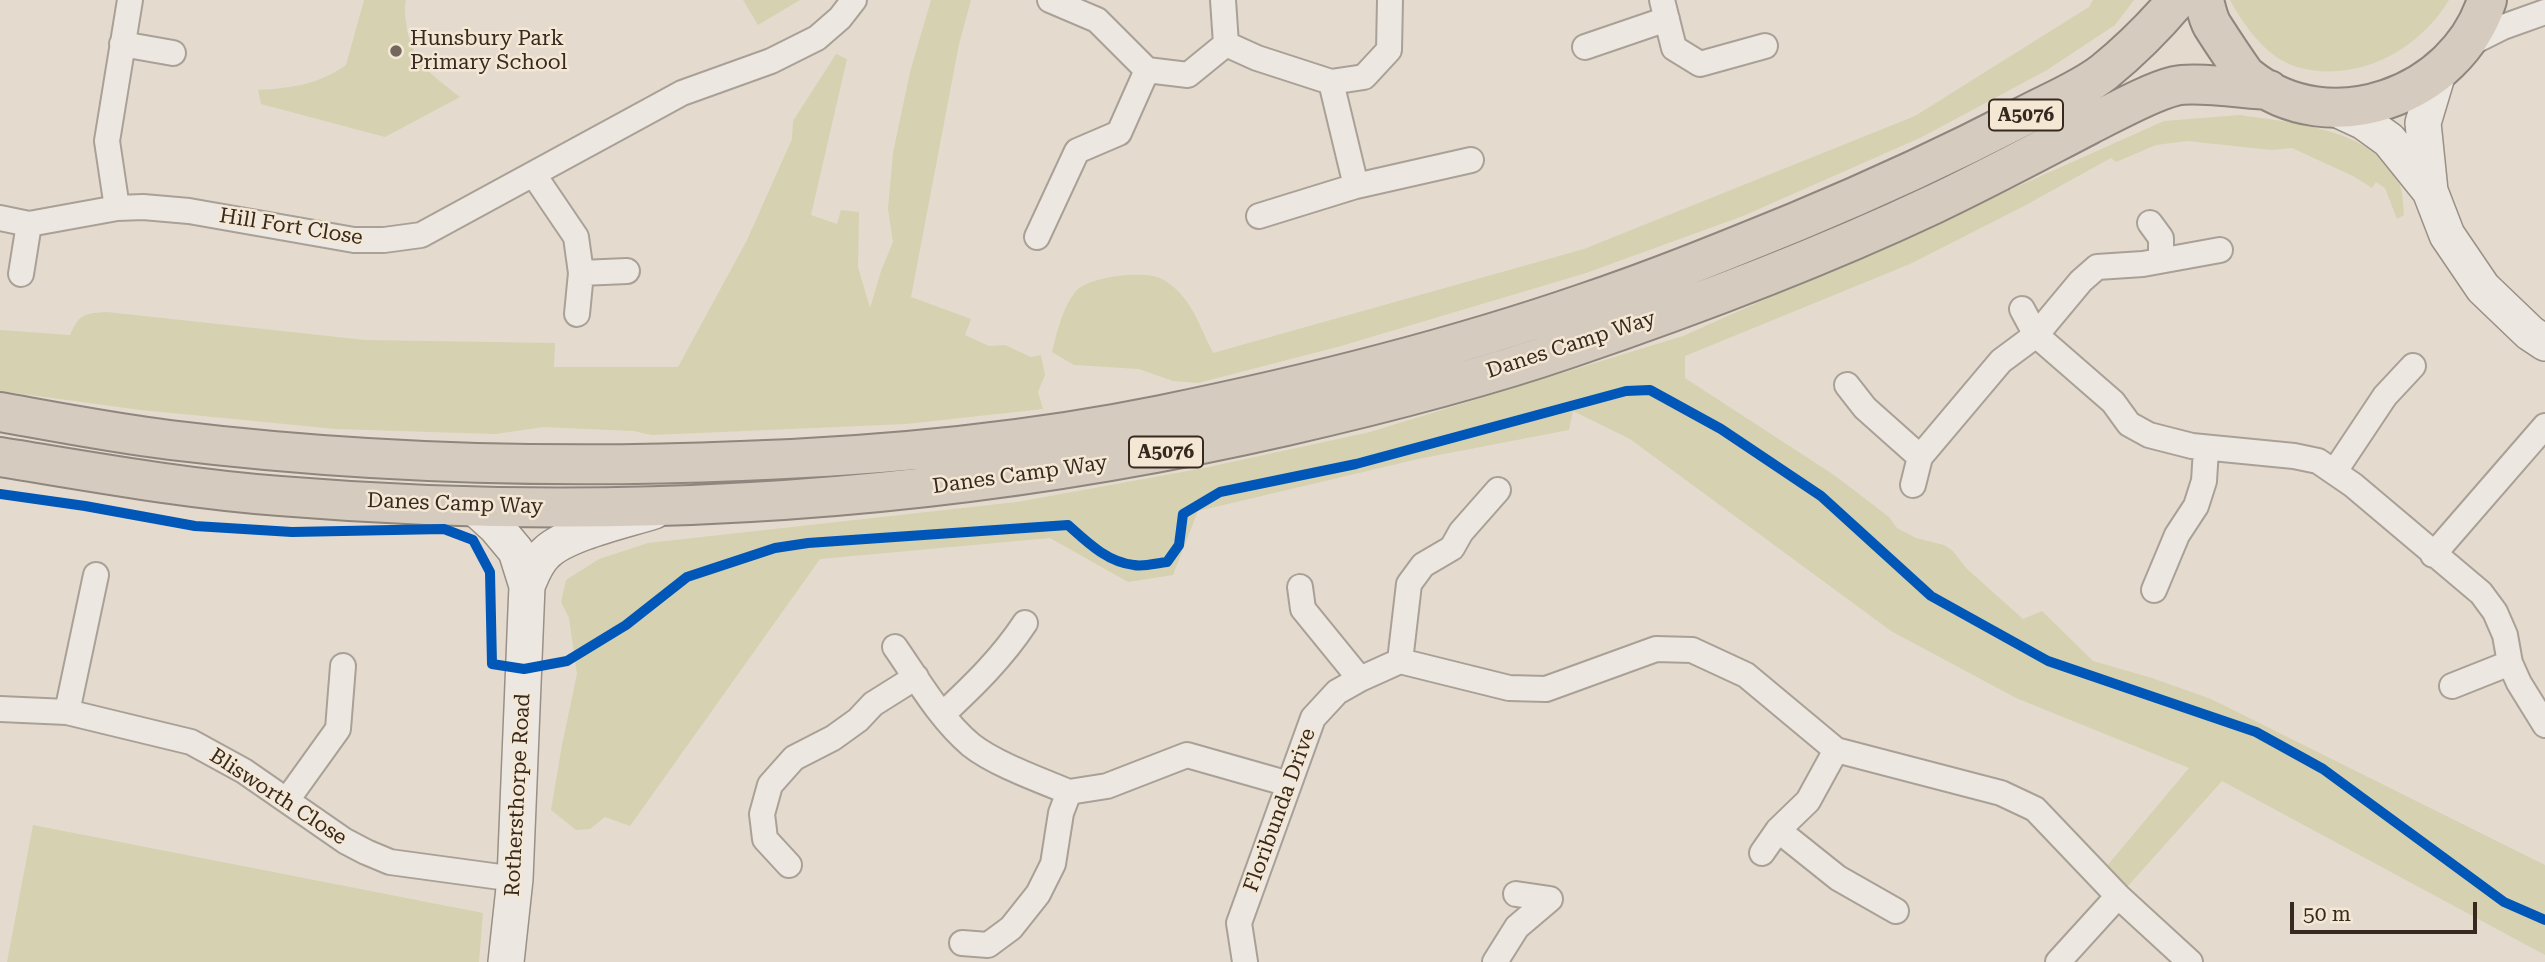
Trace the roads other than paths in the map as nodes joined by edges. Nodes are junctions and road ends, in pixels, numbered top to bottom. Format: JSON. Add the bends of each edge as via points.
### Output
{"nodes":[{"id":1,"x":130,"y":0,"type":"edge"},
{"id":2,"x":855,"y":0,"type":"edge"},
{"id":3,"x":1050,"y":0,"type":"edge"},
{"id":4,"x":1223,"y":0,"type":"edge"},
{"id":5,"x":1390,"y":0,"type":"edge"},
{"id":6,"x":2178,"y":0,"type":"edge"},
{"id":7,"x":2204,"y":0,"type":"edge"},
{"id":8,"x":2487,"y":0,"type":"edge"},
{"id":9,"x":1665,"y":9,"type":"edge"},
{"id":10,"x":2545,"y":12,"type":"edge"},
{"id":11,"x":122,"y":44,"type":"junction"},
{"id":12,"x":1226,"y":44,"type":"junction"},
{"id":13,"x":1765,"y":46,"type":"dead end"},
{"id":14,"x":2464,"y":46,"type":"junction"},
{"id":15,"x":1585,"y":47,"type":"dead end"},
{"id":16,"x":173,"y":53,"type":"dead end"},
{"id":17,"x":1147,"y":70,"type":"junction"},
{"id":18,"x":2438,"y":73,"type":"junction"},
{"id":19,"x":1331,"y":82,"type":"junction"},
{"id":20,"x":2269,"y":90,"type":"junction"},
{"id":21,"x":2334,"y":108,"type":"junction"},
{"id":22,"x":1471,"y":160,"type":"dead end"},
{"id":23,"x":534,"y":175,"type":"junction"},
{"id":24,"x":1356,"y":186,"type":"junction"},
{"id":25,"x":2430,"y":191,"type":"junction"},
{"id":26,"x":117,"y":208,"type":"junction"},
{"id":27,"x":1259,"y":216,"type":"dead end"},
{"id":28,"x":0,"y":218,"type":"edge"},
{"id":29,"x":2150,"y":223,"type":"dead end"},
{"id":30,"x":29,"y":224,"type":"junction"},
{"id":31,"x":1037,"y":237,"type":"dead end"},
{"id":32,"x":2220,"y":250,"type":"dead end"},
{"id":33,"x":2161,"y":260,"type":"junction"},
{"id":34,"x":626,"y":271,"type":"dead end"},
{"id":35,"x":21,"y":274,"type":"dead end"},
{"id":36,"x":581,"y":274,"type":"junction"},
{"id":37,"x":2022,"y":309,"type":"dead end"},
{"id":38,"x":577,"y":314,"type":"dead end"},
{"id":39,"x":2036,"y":335,"type":"junction"},
{"id":40,"x":2545,"y":343,"type":"edge"},
{"id":41,"x":2413,"y":366,"type":"dead end"},
{"id":42,"x":1847,"y":386,"type":"dead end"},
{"id":43,"x":0,"y":412,"type":"edge"},
{"id":44,"x":2545,"y":426,"type":"edge"},
{"id":45,"x":2206,"y":449,"type":"junction"},
{"id":46,"x":0,"y":457,"type":"edge"},
{"id":47,"x":1920,"y":457,"type":"junction"},
{"id":48,"x":2336,"y":471,"type":"junction"},
{"id":49,"x":1913,"y":485,"type":"dead end"},
{"id":50,"x":1498,"y":490,"type":"dead end"},
{"id":51,"x":474,"y":507,"type":"junction"},
{"id":52,"x":664,"y":508,"type":"junction"},
{"id":53,"x":2433,"y":555,"type":"junction"},
{"id":54,"x":96,"y":575,"type":"dead end"},
{"id":55,"x":527,"y":586,"type":"junction"},
{"id":56,"x":1300,"y":587,"type":"dead end"},
{"id":57,"x":2154,"y":590,"type":"dead end"},
{"id":58,"x":1025,"y":623,"type":"dead end"},
{"id":59,"x":895,"y":646,"type":"dead end"},
{"id":60,"x":1401,"y":661,"type":"junction"},
{"id":61,"x":2510,"y":663,"type":"junction"},
{"id":62,"x":343,"y":666,"type":"dead end"},
{"id":63,"x":916,"y":677,"type":"junction"},
{"id":64,"x":1360,"y":679,"type":"junction"},
{"id":65,"x":2452,"y":687,"type":"dead end"},
{"id":66,"x":0,"y":709,"type":"edge"},
{"id":67,"x":67,"y":712,"type":"junction"},
{"id":68,"x":943,"y":714,"type":"junction"},
{"id":69,"x":2545,"y":725,"type":"edge"},
{"id":70,"x":1836,"y":750,"type":"junction"},
{"id":71,"x":1289,"y":784,"type":"junction"},
{"id":72,"x":1069,"y":792,"type":"junction"},
{"id":73,"x":287,"y":800,"type":"junction"},
{"id":74,"x":1778,"y":830,"type":"junction"},
{"id":75,"x":1762,"y":853,"type":"dead end"},
{"id":76,"x":789,"y":865,"type":"dead end"},
{"id":77,"x":515,"y":879,"type":"junction"},
{"id":78,"x":1516,"y":894,"type":"dead end"},
{"id":79,"x":2118,"y":896,"type":"junction"},
{"id":80,"x":1896,"y":911,"type":"dead end"},
{"id":81,"x":962,"y":943,"type":"dead end"},
{"id":82,"x":506,"y":962,"type":"edge"},
{"id":83,"x":1245,"y":962,"type":"edge"},
{"id":84,"x":1494,"y":962,"type":"edge"},
{"id":85,"x":2058,"y":962,"type":"edge"},
{"id":86,"x":2190,"y":962,"type":"edge"}],
"edges":[{"from":1,"to":11,"type":"street"},
{"from":2,"to":23,"type":"street","name":"Hill Fort Close","via":[[817,38],[771,61],[682,93]]},
{"from":3,"to":17,"type":"street","via":[[1097,20]]},
{"from":4,"to":12,"type":"street"},
{"from":5,"to":19,"type":"street","via":[[1389,50],[1364,77]]},
{"from":6,"to":43,"type":"highway","name":"Danes Camp Way","number":"A5076","via":[[2099,76],[1852,199],[1685,267],[1575,307],[1386,363],[1158,415],[913,451],[807,459],[550,466],[304,453],[166,439]]},
{"from":7,"to":20,"type":"highway","via":[[2211,24],[2246,76]]},
{"from":8,"to":14,"type":"highway"},
{"from":9,"to":13,"type":"street","via":[[1674,48],[1700,64]]},
{"from":9,"to":15,"type":"street"},
{"from":10,"to":14,"type":"street"},
{"from":11,"to":16,"type":"street"},
{"from":11,"to":26,"type":"street","via":[[107,141]]},
{"from":12,"to":17,"type":"street","via":[[1188,75]]},
{"from":12,"to":19,"type":"street"},
{"from":14,"to":18,"type":"highway"},
{"from":17,"to":31,"type":"street","via":[[1119,134],[1077,150]]},
{"from":18,"to":21,"type":"highway","via":[[2399,96],[2365,106]]},
{"from":18,"to":25,"type":"street","via":[[2423,123]]},
{"from":19,"to":24,"type":"street"},
{"from":20,"to":21,"type":"highway","via":[[2298,102]]},
{"from":20,"to":52,"type":"highway","name":"Danes Camp Way","number":"A5076","via":[[2178,85],[1787,269],[1567,349],[1389,402],[1192,447],[1056,472],[906,490]]},
{"from":21,"to":25,"type":"street","via":[[2389,140]]},
{"from":22,"to":24,"type":"street"},
{"from":23,"to":26,"type":"street","name":"Hill Fort Close","via":[[421,234],[384,240],[354,240],[189,211]]},
{"from":23,"to":36,"type":"street","via":[[576,237]]},
{"from":24,"to":27,"type":"street"},
{"from":25,"to":40,"type":"street","via":[[2447,235],[2483,288]]},
{"from":26,"to":30,"type":"street","name":"Hill Fort Close"},
{"from":28,"to":30,"type":"street","name":"Hill Fort Close"},
{"from":29,"to":33,"type":"street","via":[[2161,238]]},
{"from":30,"to":35,"type":"street"},
{"from":32,"to":33,"type":"street"},
{"from":33,"to":39,"type":"street","via":[[2098,267]]},
{"from":34,"to":36,"type":"street"},
{"from":36,"to":38,"type":"street"},
{"from":37,"to":39,"type":"street"},
{"from":39,"to":45,"type":"street","via":[[2113,402],[2129,424],[2149,435]]},
{"from":39,"to":47,"type":"street","via":[[2001,361]]},
{"from":41,"to":48,"type":"street","via":[[2385,396]]},
{"from":42,"to":47,"type":"street"},
{"from":44,"to":53,"type":"street"},
{"from":45,"to":48,"type":"street","via":[[2294,456]]},
{"from":45,"to":57,"type":"street","via":[[2204,481],[2196,506]]},
{"from":46,"to":51,"type":"highway","name":"Danes Camp Way","number":"A5076","via":[[278,496]]},
{"from":47,"to":49,"type":"street"},
{"from":48,"to":53,"type":"street"},
{"from":50,"to":60,"type":"street","via":[[1452,548],[1423,565],[1409,584]]},
{"from":51,"to":52,"type":"highway","name":"Danes Camp Way","number":"A5076"},
{"from":51,"to":55,"type":"street","name":"Rothersthorpe Road","via":[[516,551]]},
{"from":52,"to":55,"type":"street","name":"Rothersthorpe Road","via":[[559,542],[535,566]]},
{"from":53,"to":61,"type":"street","via":[[2481,593],[2495,611]]},
{"from":54,"to":67,"type":"street"},
{"from":55,"to":77,"type":"street","name":"Rothersthorpe Road"},
{"from":56,"to":64,"type":"street","via":[[1303,609]]},
{"from":58,"to":68,"type":"street","via":[[1009,647]]},
{"from":59,"to":63,"type":"street"},
{"from":60,"to":64,"type":"street","name":"Floribunda Drive"},
{"from":60,"to":70,"type":"street","via":[[1509,688],[1546,689],[1656,649],[1692,650],[1746,675]]},
{"from":61,"to":65,"type":"street"},
{"from":61,"to":69,"type":"street"},
{"from":62,"to":73,"type":"street","via":[[338,729]]},
{"from":63,"to":68,"type":"street"},
{"from":63,"to":76,"type":"street","via":[[833,737],[794,758],[770,785],[762,814],[765,839]]},
{"from":64,"to":71,"type":"street","name":"Floribunda Drive","via":[[1337,692],[1313,718]]},
{"from":66,"to":67,"type":"street","name":"Blisworth Close"},
{"from":67,"to":73,"type":"street","name":"Blisworth Close","via":[[191,742]]},
{"from":68,"to":72,"type":"street","via":[[973,746]]},
{"from":70,"to":74,"type":"street","via":[[1808,801]]},
{"from":70,"to":79,"type":"street","via":[[2001,793],[2035,809]]},
{"from":71,"to":72,"type":"street","via":[[1187,755],[1107,786]]},
{"from":71,"to":83,"type":"street","name":"Floribunda Drive","via":[[1239,923]]},
{"from":72,"to":81,"type":"street","via":[[1053,864],[1038,894],[1012,928],[988,945]]},
{"from":73,"to":77,"type":"street","name":"Blisworth Close","via":[[345,841],[390,862]]},
{"from":74,"to":75,"type":"street"},
{"from":74,"to":80,"type":"street","via":[[1838,878]]},
{"from":77,"to":82,"type":"street","name":"Rothersthorpe Road"},
{"from":78,"to":84,"type":"street","via":[[1550,899],[1517,927]]},
{"from":79,"to":85,"type":"street"},
{"from":79,"to":86,"type":"street"}]}
